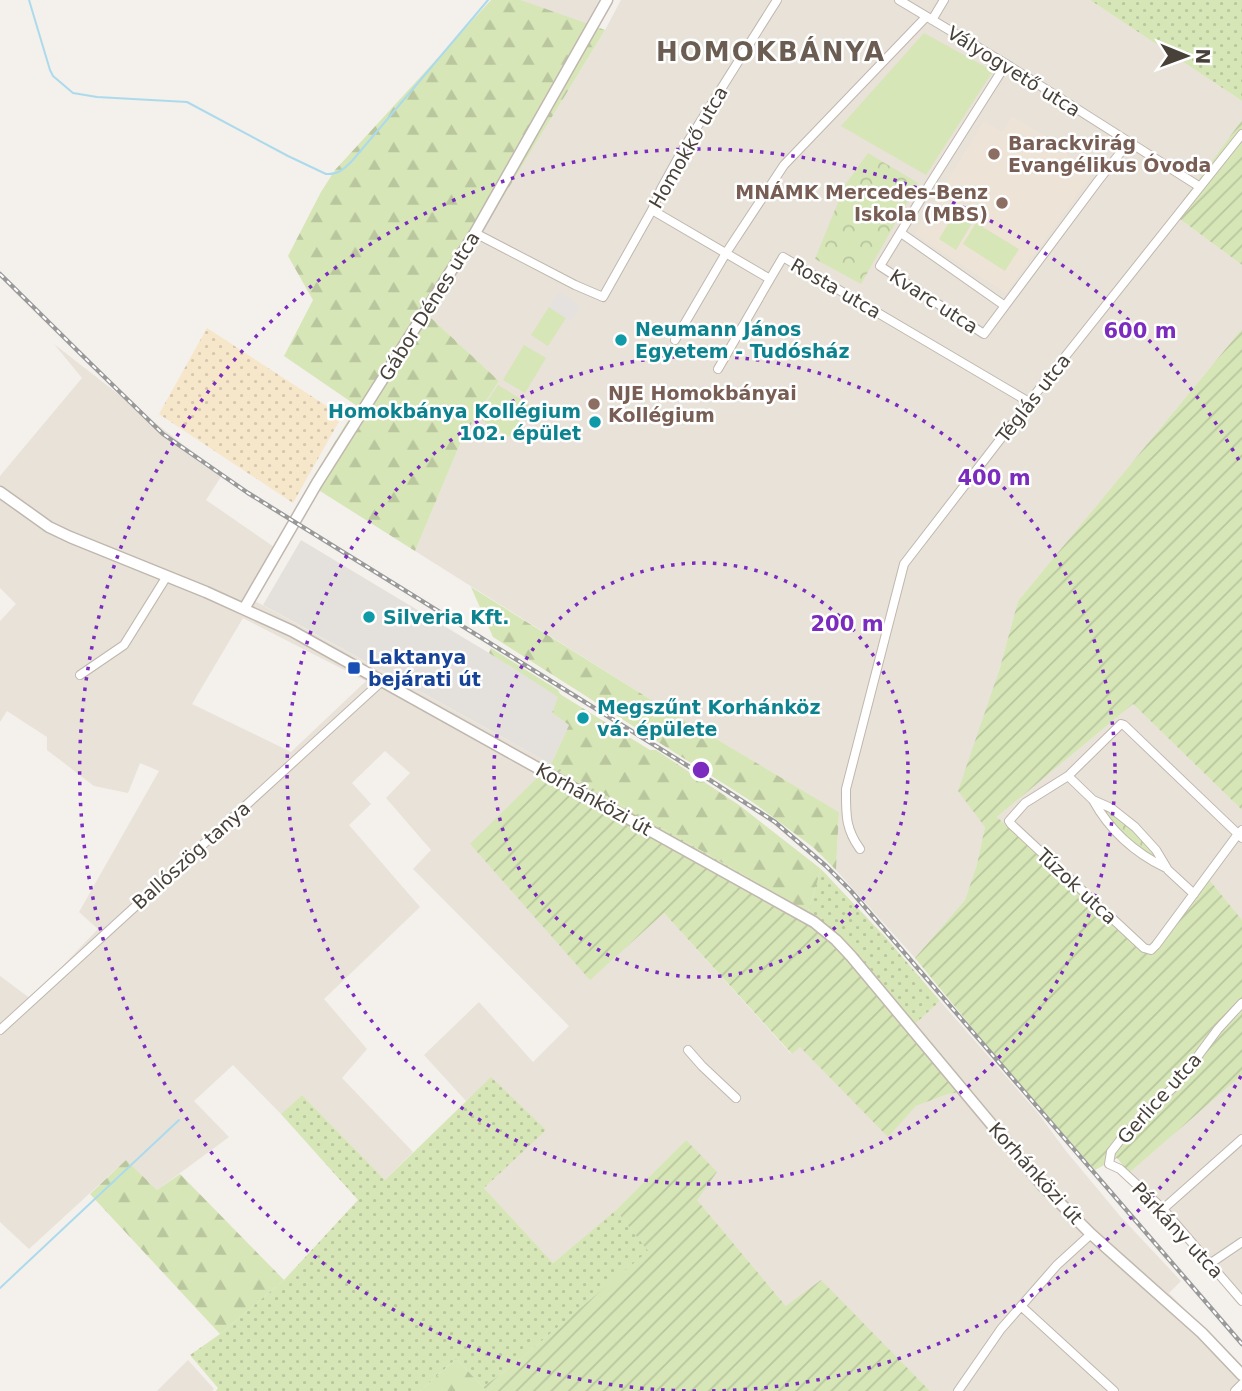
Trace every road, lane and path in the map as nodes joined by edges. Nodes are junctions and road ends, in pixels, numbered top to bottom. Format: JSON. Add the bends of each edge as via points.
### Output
{"nodes":[{"id":1,"x":607,"y":0,"type":"edge"},
{"id":2,"x":777,"y":0,"type":"edge"},
{"id":3,"x":898,"y":0,"type":"edge"},
{"id":4,"x":944,"y":0,"type":"edge"},
{"id":5,"x":929,"y":19,"type":"junction"},
{"id":6,"x":1006,"y":64,"type":"junction"},
{"id":7,"x":1242,"y":134,"type":"edge"},
{"id":8,"x":1128,"y":143,"type":"junction"},
{"id":9,"x":1199,"y":187,"type":"junction"},
{"id":10,"x":652,"y":210,"type":"junction"},
{"id":11,"x":475,"y":233,"type":"junction"},
{"id":12,"x":901,"y":233,"type":"junction"},
{"id":13,"x":726,"y":253,"type":"junction"},
{"id":14,"x":770,"y":279,"type":"junction"},
{"id":15,"x":1005,"y":306,"type":"junction"},
{"id":16,"x":676,"y":340,"type":"dead end"},
{"id":17,"x":718,"y":369,"type":"dead end"},
{"id":18,"x":1029,"y":402,"type":"junction"},
{"id":19,"x":0,"y":492,"type":"edge"},
{"id":20,"x":167,"y":576,"type":"junction"},
{"id":21,"x":244,"y":609,"type":"junction"},
{"id":22,"x":80,"y":675,"type":"dead end"},
{"id":23,"x":382,"y":681,"type":"junction"},
{"id":24,"x":1068,"y":776,"type":"junction"},
{"id":25,"x":1093,"y":800,"type":"junction"},
{"id":26,"x":1241,"y":834,"type":"edge"},
{"id":27,"x":860,"y":849,"type":"dead end"},
{"id":28,"x":1168,"y":870,"type":"junction"},
{"id":29,"x":1194,"y":894,"type":"junction"},
{"id":30,"x":1242,"y":1003,"type":"edge"},
{"id":31,"x":0,"y":1030,"type":"edge"},
{"id":32,"x":688,"y":1050,"type":"dead end"},
{"id":33,"x":736,"y":1098,"type":"dead end"},
{"id":34,"x":1242,"y":1139,"type":"edge"},
{"id":35,"x":1109,"y":1164,"type":"joint"},
{"id":36,"x":1163,"y":1209,"type":"junction"},
{"id":37,"x":1091,"y":1234,"type":"junction"},
{"id":38,"x":1242,"y":1242,"type":"edge"},
{"id":39,"x":1211,"y":1263,"type":"junction"},
{"id":40,"x":1242,"y":1301,"type":"edge"},
{"id":41,"x":1021,"y":1306,"type":"junction"},
{"id":42,"x":1242,"y":1375,"type":"edge"},
{"id":43,"x":1242,"y":1384,"type":"edge"},
{"id":44,"x":958,"y":1391,"type":"edge"},
{"id":45,"x":1114,"y":1391,"type":"edge"},
{"id":46,"x":1235,"y":1391,"type":"edge"}],
"edges":[{"from":1,"to":11,"type":"street","name":"Gábor Dénes utca"},
{"from":2,"to":10,"type":"street","name":"Homokkő utca","via":[[682,151]]},
{"from":3,"to":5,"type":"street","name":"Vályogvető utca"},
{"from":4,"to":5,"type":"street"},
{"from":5,"to":6,"type":"street","name":"Vályogvető utca"},
{"from":5,"to":13,"type":"street","via":[[784,165]]},
{"from":6,"to":8,"type":"street","name":"Vályogvető utca"},
{"from":6,"to":12,"type":"street","name":"Kvarc utca"},
{"from":7,"to":9,"type":"street","name":"Téglás utca"},
{"from":8,"to":9,"type":"street","name":"Vályogvető utca"},
{"from":8,"to":15,"type":"street"},
{"from":9,"to":18,"type":"street","name":"Téglás utca"},
{"from":10,"to":11,"type":"street","name":"Homokkő utca","via":[[603,297]]},
{"from":10,"to":13,"type":"street","name":"Rosta utca"},
{"from":11,"to":21,"type":"street","name":"Gábor Dénes utca","via":[[317,483]]},
{"from":12,"to":15,"type":"street","name":"Kvarc utca"},
{"from":12,"to":15,"type":"street","name":"Kvarc utca","via":[[880,266],[984,334]]},
{"from":13,"to":14,"type":"street","name":"Rosta utca"},
{"from":13,"to":16,"type":"street"},
{"from":14,"to":17,"type":"street"},
{"from":14,"to":18,"type":"street","name":"Rosta utca","via":[[783,257]]},
{"from":18,"to":27,"type":"street","name":"Téglás utca","via":[[904,564],[846,789],[846,819]]},
{"from":19,"to":20,"type":"street","name":"Korhánközi út","via":[[49,527]]},
{"from":20,"to":21,"type":"street","name":"Korhánközi út"},
{"from":20,"to":22,"type":"street","via":[[124,645]]},
{"from":21,"to":23,"type":"street","name":"Korhánközi út"},
{"from":23,"to":31,"type":"street","name":"Ballószög tanya"},
{"from":23,"to":37,"type":"street","name":"Korhánközi út","via":[[819,926],[851,956],[1043,1186]]},
{"from":24,"to":25,"type":"street"},
{"from":24,"to":26,"type":"street","name":"Túzok utca","via":[[1118,725],[1124,725]]},
{"from":24,"to":29,"type":"street","name":"Túzok utca","via":[[1025,803],[1011,824],[1144,948],[1156,945]]},
{"from":25,"to":28,"type":"street","via":[[1122,839]]},
{"from":25,"to":28,"type":"street","via":[[1135,827]]},
{"from":26,"to":29,"type":"street","name":"Túzok utca"},
{"from":28,"to":29,"type":"street"},
{"from":30,"to":35,"type":"street","name":"Gerlice utca","via":[[1177,1084],[1121,1139]]},
{"from":32,"to":33,"type":"street"},
{"from":34,"to":36,"type":"street"},
{"from":35,"to":36,"type":"street","name":"Párkány utca"},
{"from":36,"to":39,"type":"street","name":"Párkány utca"},
{"from":37,"to":41,"type":"street"},
{"from":37,"to":42,"type":"street","name":"Korhánközi út"},
{"from":38,"to":39,"type":"street"},
{"from":39,"to":40,"type":"street","name":"Párkány utca"},
{"from":41,"to":44,"type":"street"},
{"from":41,"to":45,"type":"street"},
{"from":43,"to":46,"type":"street"}]}
